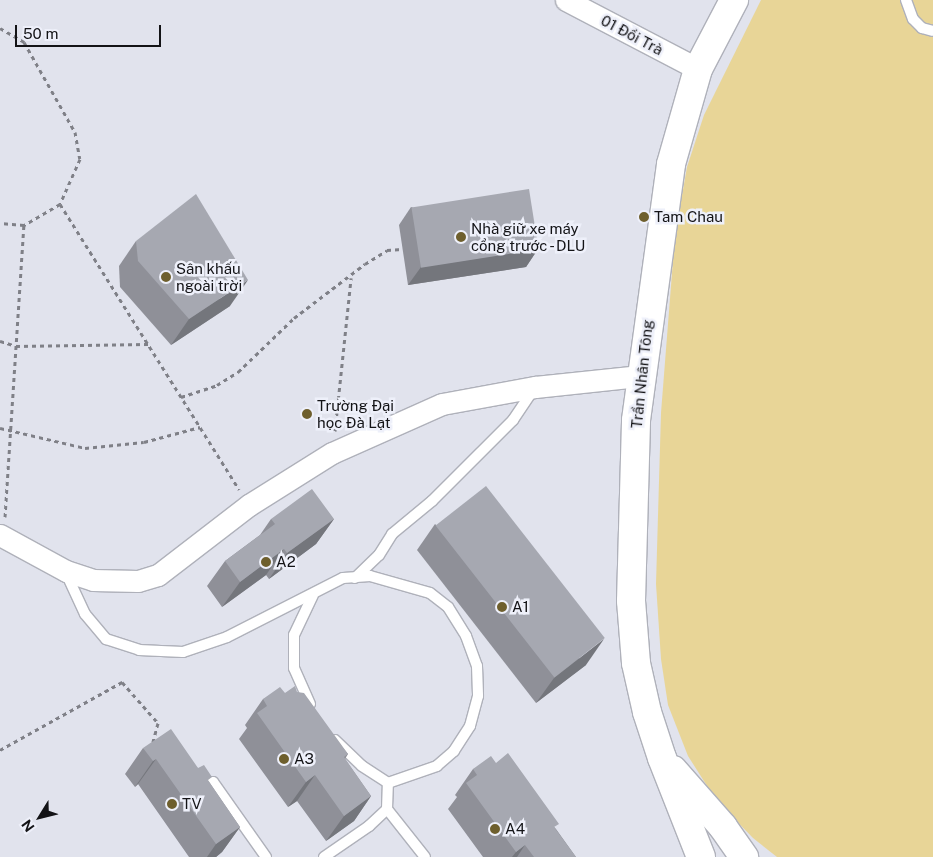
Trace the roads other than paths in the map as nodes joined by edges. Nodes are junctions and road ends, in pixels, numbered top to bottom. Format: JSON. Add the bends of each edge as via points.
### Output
{"nodes":[{"id":1,"x":566,"y":0,"type":"edge"},
{"id":2,"x":734,"y":0,"type":"edge"},
{"id":3,"x":906,"y":0,"type":"edge"},
{"id":4,"x":933,"y":31,"type":"edge"},
{"id":5,"x":698,"y":69,"type":"junction"},
{"id":6,"x":640,"y":376,"type":"junction"},
{"id":7,"x":535,"y":387,"type":"junction"},
{"id":8,"x":2,"y":536,"type":"edge"},
{"id":9,"x":66,"y":571,"type":"junction"},
{"id":10,"x":355,"y":578,"type":"junction"},
{"id":11,"x":313,"y":595,"type":"junction"},
{"id":12,"x":316,"y":712,"type":"edge"},
{"id":13,"x":326,"y":728,"type":"edge"},
{"id":14,"x":662,"y":758,"type":"junction"},
{"id":15,"x":388,"y":783,"type":"junction"},
{"id":16,"x":202,"y":789,"type":"edge"},
{"id":17,"x":387,"y":809,"type":"junction"},
{"id":18,"x":266,"y":857,"type":"edge"},
{"id":19,"x":324,"y":857,"type":"edge"},
{"id":20,"x":425,"y":857,"type":"edge"},
{"id":21,"x":700,"y":857,"type":"edge"},
{"id":22,"x":744,"y":857,"type":"edge"}],
"edges":[{"from":1,"to":5,"type":"street","name":"01 Đồi Trà"},
{"from":2,"to":5,"type":"main road","name":"Trần Nhân Tông"},
{"from":3,"to":4,"type":"lane","via":[[913,19],[922,28]]},
{"from":5,"to":6,"type":"main road","name":"Trần Nhân Tông","via":[[671,164]]},
{"from":6,"to":7,"type":"street"},
{"from":6,"to":14,"type":"main road","name":"Trần Nhân Tông","via":[[631,601],[636,663]]},
{"from":7,"to":9,"type":"street","via":[[442,404],[332,453],[249,505],[158,575],[117,583]]},
{"from":7,"to":10,"type":"lane","via":[[513,420],[432,501],[392,534],[379,555]]},
{"from":8,"to":9,"type":"street"},
{"from":9,"to":11,"type":"lane","via":[[85,614],[106,639],[139,650],[183,652],[227,638]]},
{"from":10,"to":11,"type":"lane","via":[[344,578]]},
{"from":10,"to":15,"type":"lane","via":[[370,576],[430,593],[448,607],[466,636],[477,666],[478,696],[470,726],[454,751],[437,766]]},
{"from":11,"to":12,"type":"lane","via":[[294,635],[294,668],[300,695]]},
{"from":13,"to":15,"type":"lane","via":[[362,766]]},
{"from":14,"to":21,"type":"main road","name":"Trần Nhân Tông"},
{"from":14,"to":22,"type":"main road","name":"Trần Nhân Tông","via":[[723,827]]},
{"from":15,"to":17,"type":"lane"},
{"from":16,"to":18,"type":"lane","via":[[213,782]]},
{"from":17,"to":19,"type":"lane","via":[[369,826]]},
{"from":17,"to":20,"type":"lane"}]}
